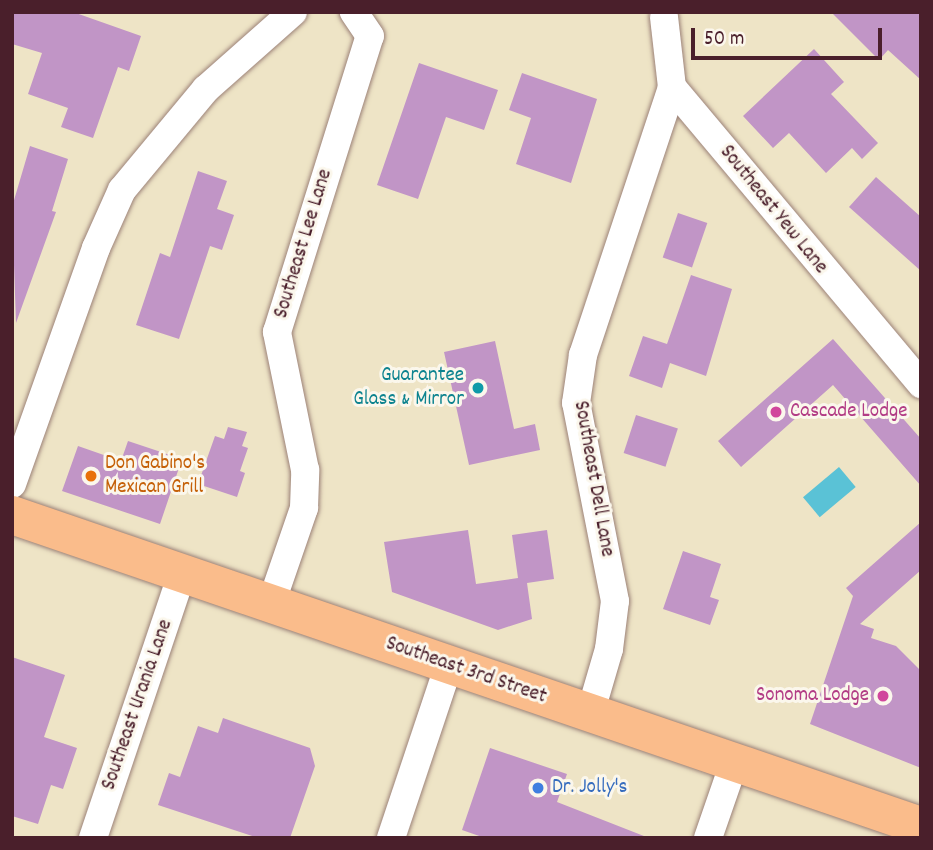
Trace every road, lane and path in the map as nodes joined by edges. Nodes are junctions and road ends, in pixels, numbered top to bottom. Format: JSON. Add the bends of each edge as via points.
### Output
{"nodes":[{"id":1,"x":293,"y":12,"type":"edge"},
{"id":2,"x":354,"y":12,"type":"edge"},
{"id":3,"x":659,"y":14,"type":"edge"},
{"id":4,"x":672,"y":87,"type":"junction"},
{"id":5,"x":921,"y":384,"type":"edge"},
{"id":6,"x":12,"y":484,"type":"edge"},
{"id":7,"x":12,"y":515,"type":"edge"},
{"id":8,"x":183,"y":573,"type":"junction"},
{"id":9,"x":271,"y":604,"type":"junction"},
{"id":10,"x":449,"y":665,"type":"junction"},
{"id":11,"x":590,"y":714,"type":"junction"},
{"id":12,"x":734,"y":763,"type":"junction"},
{"id":13,"x":921,"y":826,"type":"edge"},
{"id":14,"x":93,"y":838,"type":"edge"},
{"id":15,"x":391,"y":838,"type":"edge"},
{"id":16,"x":708,"y":838,"type":"edge"}],
"edges":[{"from":1,"to":6,"type":"street","via":[[206,89],[122,190],[96,248]]},
{"from":2,"to":9,"type":"street","name":"Southeast Lee Lane","via":[[370,36],[277,332],[305,470],[305,495]]},
{"from":3,"to":4,"type":"street"},
{"from":4,"to":5,"type":"street","name":"Southeast Yew Lane"},
{"from":4,"to":11,"type":"street","name":"Southeast Dell Lane","via":[[579,379],[576,403],[615,601],[609,649]]},
{"from":7,"to":8,"type":"main road","name":"Southeast 3rd Street"},
{"from":8,"to":9,"type":"main road","name":"Southeast 3rd Street"},
{"from":8,"to":14,"type":"street","name":"Southeast Urania Lane"},
{"from":9,"to":10,"type":"main road","name":"Southeast 3rd Street"},
{"from":10,"to":11,"type":"main road","name":"Southeast 3rd Street"},
{"from":10,"to":15,"type":"street"},
{"from":11,"to":12,"type":"main road","name":"Southeast 3rd Street"},
{"from":12,"to":13,"type":"main road","name":"Southeast 3rd Street"},
{"from":12,"to":16,"type":"street"}]}
